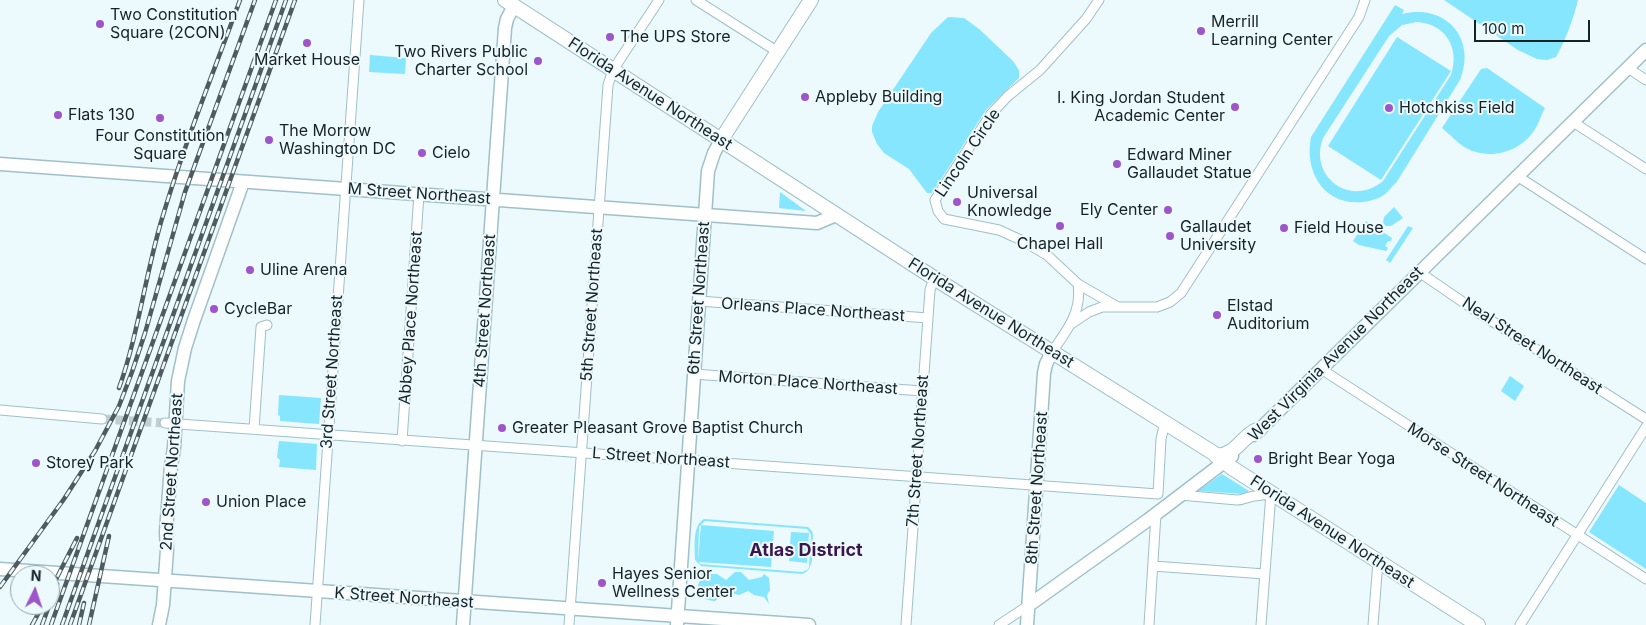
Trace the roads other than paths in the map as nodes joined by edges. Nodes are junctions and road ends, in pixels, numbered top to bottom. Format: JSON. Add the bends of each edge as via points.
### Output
{"nodes":[{"id":1,"x":359,"y":0,"type":"edge"},
{"id":2,"x":659,"y":0,"type":"edge"},
{"id":3,"x":696,"y":0,"type":"edge"},
{"id":4,"x":811,"y":0,"type":"edge"},
{"id":5,"x":1099,"y":0,"type":"edge"},
{"id":6,"x":1365,"y":0,"type":"edge"},
{"id":7,"x":513,"y":2,"type":"edge"},
{"id":8,"x":1646,"y":50,"type":"edge"},
{"id":9,"x":778,"y":52,"type":"junction"},
{"id":10,"x":1628,"y":68,"type":"junction"},
{"id":11,"x":613,"y":70,"type":"junction"},
{"id":12,"x":1646,"y":80,"type":"edge"},
{"id":13,"x":1573,"y":122,"type":"junction"},
{"id":14,"x":721,"y":140,"type":"junction"},
{"id":15,"x":0,"y":164,"type":"edge"},
{"id":16,"x":1646,"y":169,"type":"edge"},
{"id":17,"x":1517,"y":176,"type":"junction"},
{"id":18,"x":242,"y":182,"type":"junction"},
{"id":19,"x":345,"y":188,"type":"junction"},
{"id":20,"x":419,"y":194,"type":"junction"},
{"id":21,"x":492,"y":200,"type":"junction"},
{"id":22,"x":599,"y":208,"type":"junction"},
{"id":23,"x":705,"y":215,"type":"junction"},
{"id":24,"x":836,"y":215,"type":"junction"},
{"id":25,"x":1646,"y":259,"type":"edge"},
{"id":26,"x":1420,"y":272,"type":"junction"},
{"id":27,"x":934,"y":278,"type":"junction"},
{"id":28,"x":1078,"y":284,"type":"junction"},
{"id":29,"x":699,"y":301,"type":"junction"},
{"id":30,"x":1116,"y":306,"type":"junction"},
{"id":31,"x":928,"y":318,"type":"junction"},
{"id":32,"x":1071,"y":324,"type":"junction"},
{"id":33,"x":267,"y":325,"type":"dead end"},
{"id":34,"x":1052,"y":352,"type":"junction"},
{"id":35,"x":1321,"y":369,"type":"junction"},
{"id":36,"x":694,"y":374,"type":"junction"},
{"id":37,"x":922,"y":391,"type":"junction"},
{"id":38,"x":0,"y":410,"type":"edge"},
{"id":39,"x":102,"y":419,"type":"tunnel mouth"},
{"id":40,"x":1646,"y":419,"type":"edge"},
{"id":41,"x":1165,"y":422,"type":"junction"},
{"id":42,"x":170,"y":424,"type":"junction"},
{"id":43,"x":1646,"y":427,"type":"edge"},
{"id":44,"x":254,"y":429,"type":"junction"},
{"id":45,"x":1260,"y":429,"type":"joint"},
{"id":46,"x":328,"y":435,"type":"junction"},
{"id":47,"x":402,"y":441,"type":"junction"},
{"id":48,"x":475,"y":446,"type":"junction"},
{"id":49,"x":581,"y":453,"type":"junction"},
{"id":50,"x":1220,"y":459,"type":"junction"},
{"id":51,"x":688,"y":460,"type":"junction"},
{"id":52,"x":916,"y":477,"type":"junction"},
{"id":53,"x":1037,"y":486,"type":"junction"},
{"id":54,"x":1271,"y":493,"type":"junction"},
{"id":55,"x":1180,"y":495,"type":"junction"},
{"id":56,"x":1156,"y":514,"type":"junction"},
{"id":57,"x":1577,"y":535,"type":"junction"},
{"id":58,"x":1378,"y":561,"type":"junction"},
{"id":59,"x":1153,"y":566,"type":"junction"},
{"id":60,"x":0,"y":569,"type":"edge"},
{"id":61,"x":1265,"y":574,"type":"junction"},
{"id":62,"x":1646,"y":579,"type":"edge"},
{"id":63,"x":165,"y":581,"type":"junction"},
{"id":64,"x":317,"y":592,"type":"junction"},
{"id":65,"x":464,"y":602,"type":"junction"},
{"id":66,"x":1029,"y":605,"type":"junction"},
{"id":67,"x":570,"y":608,"type":"junction"},
{"id":68,"x":677,"y":620,"type":"edge"},
{"id":69,"x":159,"y":625,"type":"edge"},
{"id":70,"x":315,"y":625,"type":"edge"},
{"id":71,"x":462,"y":625,"type":"edge"},
{"id":72,"x":569,"y":625,"type":"edge"},
{"id":73,"x":809,"y":625,"type":"edge"},
{"id":74,"x":906,"y":625,"type":"edge"},
{"id":75,"x":998,"y":625,"type":"edge"},
{"id":76,"x":1027,"y":625,"type":"edge"},
{"id":77,"x":1149,"y":625,"type":"edge"},
{"id":78,"x":1261,"y":625,"type":"edge"},
{"id":79,"x":1373,"y":625,"type":"edge"},
{"id":80,"x":1478,"y":625,"type":"edge"},
{"id":81,"x":1520,"y":625,"type":"edge"}],
"edges":[{"from":1,"to":19,"type":"street","name":"3rd Street Northeast"},
{"from":2,"to":11,"type":"street","name":"5th Street Northeast"},
{"from":3,"to":9,"type":"street"},
{"from":4,"to":9,"type":"main road","name":"6th Street Northeast"},
{"from":5,"to":28,"type":"street","name":"Lincoln Circle","via":[[1040,70],[991,114],[935,200],[944,219],[1000,230],[1023,241],[1047,255]]},
{"from":6,"to":30,"type":"street","name":"Lincoln Circle","via":[[1359,17],[1181,293],[1157,307]]},
{"from":7,"to":11,"type":"main road","name":"Florida Avenue Northeast"},
{"from":7,"to":21,"type":"street","name":"4th Street Northeast","via":[[505,28]]},
{"from":8,"to":10,"type":"street","name":"West Virginia Avenue Northeast"},
{"from":9,"to":14,"type":"main road","name":"6th Street Northeast"},
{"from":10,"to":12,"type":"street"},
{"from":10,"to":13,"type":"street","name":"West Virginia Avenue Northeast"},
{"from":11,"to":14,"type":"main road","name":"Florida Avenue Northeast"},
{"from":11,"to":22,"type":"street","name":"5th Street Northeast","via":[[608,85]]},
{"from":13,"to":16,"type":"street"},
{"from":13,"to":17,"type":"street","name":"West Virginia Avenue Northeast"},
{"from":14,"to":23,"type":"street","name":"6th Street Northeast","via":[[708,171]]},
{"from":14,"to":24,"type":"main road","name":"Florida Avenue Northeast"},
{"from":15,"to":18,"type":"street","name":"M Street Northeast"},
{"from":17,"to":25,"type":"street"},
{"from":17,"to":26,"type":"street","name":"West Virginia Avenue Northeast"},
{"from":18,"to":19,"type":"street","name":"M Street Northeast"},
{"from":18,"to":42,"type":"street","name":"2nd Street Northeast","via":[[183,354]]},
{"from":19,"to":20,"type":"street","name":"M Street Northeast"},
{"from":19,"to":46,"type":"street","name":"3rd Street Northeast"},
{"from":20,"to":21,"type":"street","name":"M Street Northeast"},
{"from":20,"to":47,"type":"street","name":"Abbey Place Northeast"},
{"from":21,"to":22,"type":"street","name":"M Street Northeast"},
{"from":21,"to":48,"type":"street","name":"4th Street Northeast"},
{"from":22,"to":23,"type":"street","name":"M Street Northeast"},
{"from":22,"to":49,"type":"street","name":"5th Street Northeast"},
{"from":23,"to":24,"type":"street","name":"M Street Northeast","via":[[817,223]]},
{"from":23,"to":29,"type":"street","name":"6th Street Northeast"},
{"from":24,"to":27,"type":"main road","name":"Florida Avenue Northeast"},
{"from":26,"to":35,"type":"street","name":"West Virginia Avenue Northeast"},
{"from":26,"to":40,"type":"street","name":"Neal Street Northeast"},
{"from":27,"to":31,"type":"street","name":"7th Street Northeast"},
{"from":27,"to":34,"type":"main road","name":"Florida Avenue Northeast"},
{"from":28,"to":30,"type":"street","name":"Lincoln Circle"},
{"from":28,"to":32,"type":"street","name":"Lincoln Circle","via":[[1078,308]]},
{"from":29,"to":31,"type":"street","name":"Orleans Place Northeast"},
{"from":29,"to":36,"type":"street","name":"6th Street Northeast"},
{"from":30,"to":32,"type":"street","name":"Lincoln Circle","via":[[1089,312]]},
{"from":31,"to":37,"type":"street","name":"7th Street Northeast"},
{"from":32,"to":34,"type":"street","name":"Lincoln Circle"},
{"from":33,"to":44,"type":"street","via":[[261,327]]},
{"from":34,"to":41,"type":"main road","name":"Florida Avenue Northeast"},
{"from":34,"to":53,"type":"street","name":"8th Street Northeast","via":[[1044,373]]},
{"from":35,"to":45,"type":"street","name":"West Virginia Avenue Northeast"},
{"from":35,"to":57,"type":"street","name":"Morse Street Northeast"},
{"from":36,"to":37,"type":"street","name":"Morton Place Northeast"},
{"from":36,"to":51,"type":"street","name":"6th Street Northeast"},
{"from":37,"to":52,"type":"street","name":"7th Street Northeast"},
{"from":38,"to":39,"type":"street"},
{"from":41,"to":50,"type":"main road","name":"Florida Avenue Northeast"},
{"from":41,"to":53,"type":"street","name":"L Street Northeast","via":[[1158,494]]},
{"from":42,"to":44,"type":"street","name":"L Street Northeast"},
{"from":42,"to":63,"type":"street","name":"2nd Street Northeast"},
{"from":43,"to":57,"type":"street"},
{"from":44,"to":46,"type":"street","name":"L Street Northeast"},
{"from":45,"to":50,"type":"main road"},
{"from":46,"to":47,"type":"street","name":"L Street Northeast"},
{"from":46,"to":64,"type":"street","name":"3rd Street Northeast"},
{"from":47,"to":48,"type":"street","name":"L Street Northeast"},
{"from":48,"to":49,"type":"street","name":"L Street Northeast"},
{"from":48,"to":65,"type":"street","name":"4th Street Northeast"},
{"from":49,"to":51,"type":"street","name":"L Street Northeast"},
{"from":49,"to":67,"type":"street","name":"5th Street Northeast"},
{"from":50,"to":54,"type":"main road","name":"Florida Avenue Northeast"},
{"from":50,"to":55,"type":"street"},
{"from":51,"to":52,"type":"street","name":"L Street Northeast"},
{"from":51,"to":68,"type":"street","name":"6th Street Northeast"},
{"from":52,"to":53,"type":"street","name":"L Street Northeast"},
{"from":52,"to":74,"type":"street","name":"7th Street Northeast"},
{"from":53,"to":66,"type":"street","name":"8th Street Northeast"},
{"from":54,"to":55,"type":"street","via":[[1243,500]]},
{"from":54,"to":58,"type":"main road","name":"Florida Avenue Northeast"},
{"from":54,"to":61,"type":"street"},
{"from":55,"to":56,"type":"street"},
{"from":56,"to":59,"type":"street"},
{"from":56,"to":66,"type":"street"},
{"from":57,"to":62,"type":"street","name":"Morse Street Northeast"},
{"from":57,"to":81,"type":"street"},
{"from":58,"to":79,"type":"street"},
{"from":58,"to":80,"type":"main road","name":"Florida Avenue Northeast"},
{"from":59,"to":61,"type":"street"},
{"from":59,"to":77,"type":"street"},
{"from":60,"to":63,"type":"street","name":"K Street Northeast"},
{"from":61,"to":78,"type":"street"},
{"from":63,"to":64,"type":"street","name":"K Street Northeast"},
{"from":63,"to":69,"type":"street","name":"2nd Street Northeast"},
{"from":64,"to":65,"type":"street","name":"K Street Northeast"},
{"from":64,"to":70,"type":"street","name":"3rd Street Northeast"},
{"from":65,"to":67,"type":"street","name":"K Street Northeast"},
{"from":65,"to":71,"type":"street","name":"4th Street Northeast"},
{"from":66,"to":75,"type":"street"},
{"from":66,"to":76,"type":"street","name":"8th Street Northeast"},
{"from":67,"to":68,"type":"street","name":"K Street Northeast"},
{"from":67,"to":72,"type":"street","name":"5th Street Northeast"},
{"from":68,"to":73,"type":"street","name":"K Street Northeast"}]}
